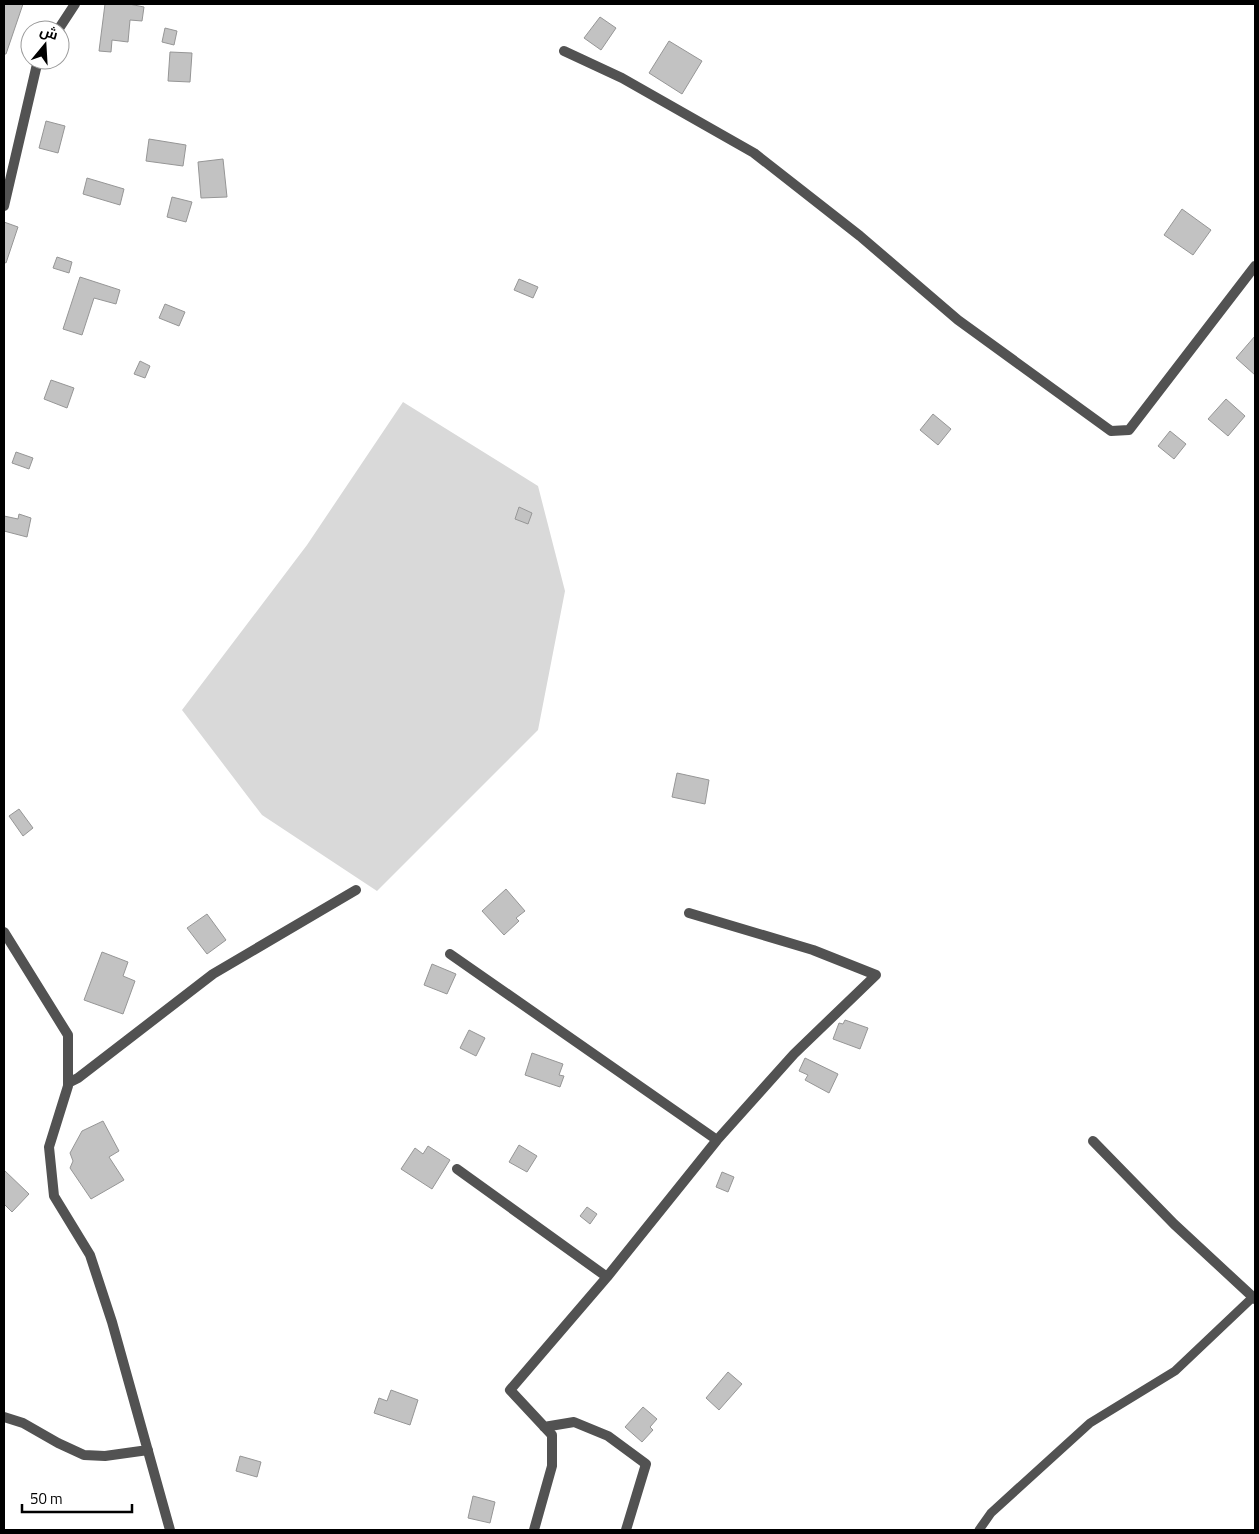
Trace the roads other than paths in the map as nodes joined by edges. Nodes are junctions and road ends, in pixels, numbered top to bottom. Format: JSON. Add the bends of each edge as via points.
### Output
{"nodes":[{"id":1,"x":75,"y":4,"type":"edge"},
{"id":2,"x":65,"y":20,"type":"edge"},
{"id":3,"x":564,"y":51,"type":"dead end"},
{"id":4,"x":36,"y":70,"type":"edge"},
{"id":5,"x":4,"y":206,"type":"edge"},
{"id":6,"x":1255,"y":266,"type":"edge"},
{"id":7,"x":356,"y":890,"type":"dead end"},
{"id":8,"x":688,"y":913,"type":"dead end"},
{"id":9,"x":4,"y":932,"type":"edge"},
{"id":10,"x":450,"y":954,"type":"dead end"},
{"id":11,"x":68,"y":1083,"type":"junction"},
{"id":12,"x":717,"y":1140,"type":"junction"},
{"id":13,"x":1094,"y":1141,"type":"dead end"},
{"id":14,"x":457,"y":1169,"type":"dead end"},
{"id":15,"x":607,"y":1277,"type":"junction"},
{"id":16,"x":1254,"y":1299,"type":"edge"},
{"id":17,"x":4,"y":1417,"type":"edge"},
{"id":18,"x":544,"y":1427,"type":"junction"},
{"id":19,"x":148,"y":1450,"type":"junction"},
{"id":20,"x":170,"y":1530,"type":"edge"},
{"id":21,"x":534,"y":1530,"type":"edge"},
{"id":22,"x":626,"y":1530,"type":"edge"},
{"id":23,"x":979,"y":1530,"type":"edge"}],
"edges":[{"from":1,"to":2,"type":"street"},
{"from":3,"to":6,"type":"street","via":[[622,78],[754,153],[860,236],[958,320],[1111,431],[1129,430]]},
{"from":4,"to":5,"type":"street"},
{"from":7,"to":11,"type":"street","via":[[213,974]]},
{"from":8,"to":12,"type":"street","via":[[813,950],[876,975],[794,1054]]},
{"from":9,"to":11,"type":"street","via":[[68,1034]]},
{"from":10,"to":12,"type":"street"},
{"from":11,"to":19,"type":"street","via":[[49,1147],[54,1196],[90,1255]]},
{"from":12,"to":15,"type":"street"},
{"from":13,"to":16,"type":"street","via":[[1174,1224]]},
{"from":14,"to":15,"type":"street"},
{"from":15,"to":18,"type":"street","via":[[510,1390]]},
{"from":16,"to":23,"type":"lane","via":[[1175,1370],[1090,1423],[991,1513]]},
{"from":17,"to":19,"type":"street","via":[[23,1423],[84,1455],[105,1456]]},
{"from":18,"to":21,"type":"street","via":[[552,1435],[552,1466]]},
{"from":18,"to":22,"type":"street","via":[[574,1422],[608,1436],[646,1464]]},
{"from":19,"to":20,"type":"street"}]}
